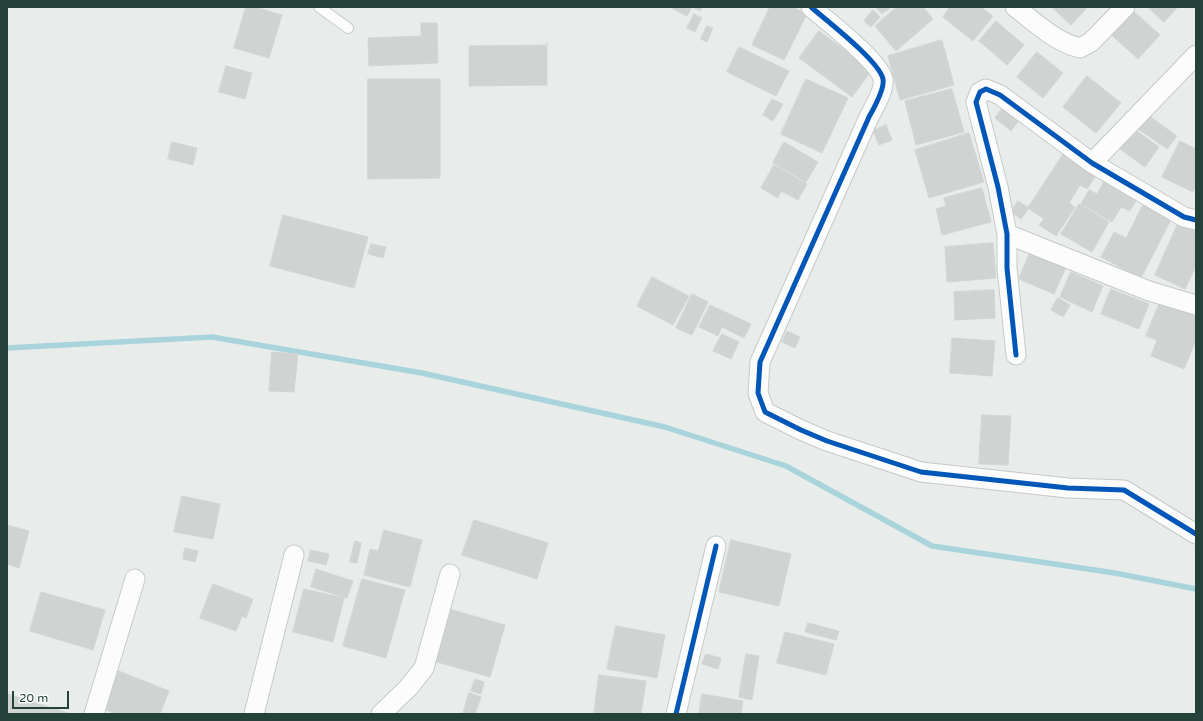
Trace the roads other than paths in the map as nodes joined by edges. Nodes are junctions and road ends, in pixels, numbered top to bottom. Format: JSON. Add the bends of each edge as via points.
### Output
{"nodes":[{"id":1,"x":319,"y":7,"type":"edge"},
{"id":2,"x":811,"y":7,"type":"edge"},
{"id":3,"x":1015,"y":7,"type":"edge"},
{"id":4,"x":1125,"y":7,"type":"edge"},
{"id":5,"x":348,"y":28,"type":"dead end"},
{"id":6,"x":1196,"y":55,"type":"edge"},
{"id":7,"x":1092,"y":163,"type":"junction"},
{"id":8,"x":1196,"y":220,"type":"edge"},
{"id":9,"x":1007,"y":234,"type":"junction"},
{"id":10,"x":1196,"y":305,"type":"edge"},
{"id":11,"x":1016,"y":355,"type":"dead end"},
{"id":12,"x":1196,"y":534,"type":"edge"},
{"id":13,"x":716,"y":546,"type":"dead end"},
{"id":14,"x":294,"y":555,"type":"dead end"},
{"id":15,"x":450,"y":574,"type":"dead end"},
{"id":16,"x":135,"y":579,"type":"dead end"},
{"id":17,"x":94,"y":714,"type":"edge"},
{"id":18,"x":254,"y":714,"type":"edge"},
{"id":19,"x":381,"y":714,"type":"edge"},
{"id":20,"x":676,"y":714,"type":"edge"}],
"edges":[{"from":1,"to":5,"type":"lane"},
{"from":2,"to":12,"type":"street","via":[[856,46],[876,67],[883,80],[879,97],[760,362],[758,393],[765,412],[827,441],[921,472],[1068,488],[1124,490]]},
{"from":3,"to":4,"type":"street","via":[[1048,32],[1071,46],[1080,48],[1091,42]]},
{"from":6,"to":7,"type":"street"},
{"from":7,"to":8,"type":"street","via":[[1184,217]]},
{"from":7,"to":9,"type":"street","via":[[1000,95],[986,89],[980,92],[976,102]]},
{"from":9,"to":10,"type":"street","via":[[1149,291]]},
{"from":9,"to":11,"type":"street","via":[[1007,268]]},
{"from":13,"to":20,"type":"street"},
{"from":14,"to":18,"type":"street"},
{"from":15,"to":19,"type":"street","via":[[424,668],[409,687]]},
{"from":16,"to":17,"type":"street"}]}
